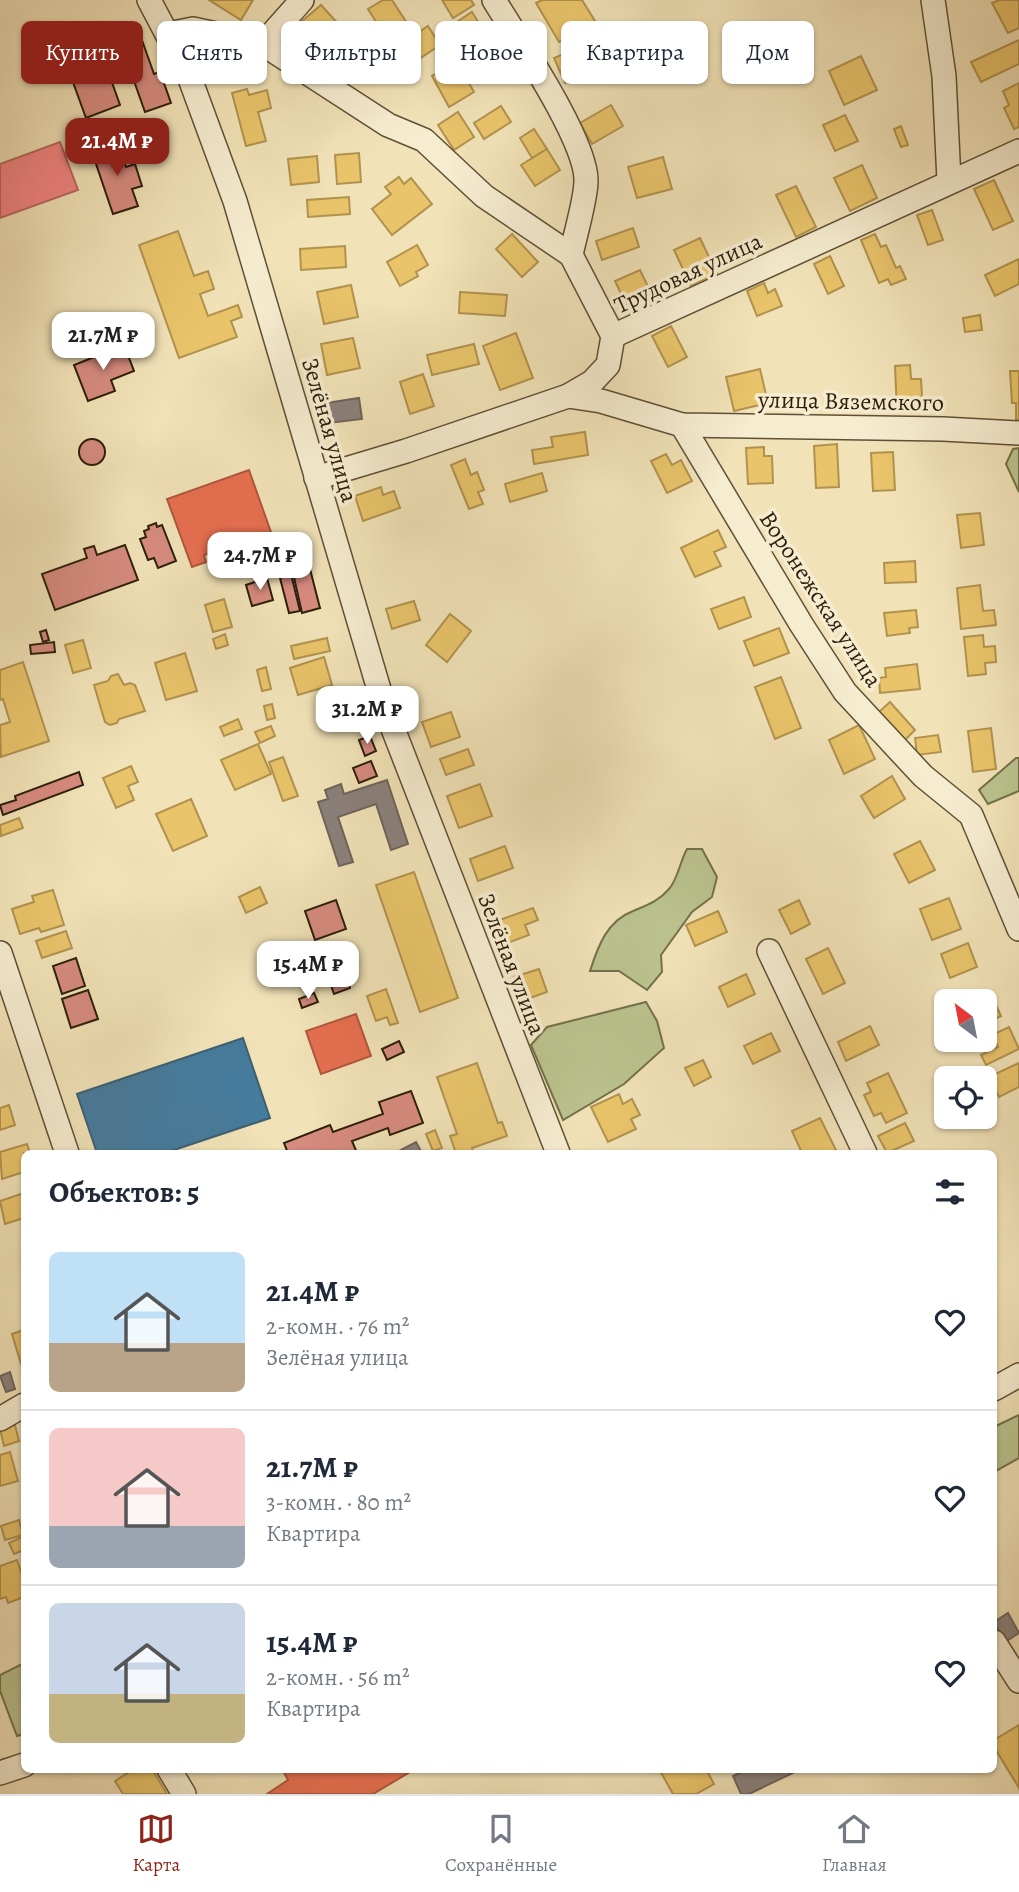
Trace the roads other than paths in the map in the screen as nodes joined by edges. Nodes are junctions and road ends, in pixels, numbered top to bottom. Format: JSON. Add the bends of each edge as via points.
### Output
{"nodes":[{"id":1,"x":149,"y":0,"type":"edge"},
{"id":2,"x":302,"y":0,"type":"edge"},
{"id":3,"x":494,"y":0,"type":"edge"},
{"id":4,"x":933,"y":0,"type":"edge"},
{"id":5,"x":161,"y":21,"type":"edge"},
{"id":6,"x":267,"y":39,"type":"edge"},
{"id":7,"x":267,"y":47,"type":"edge"},
{"id":8,"x":192,"y":84,"type":"edge"},
{"id":9,"x":1019,"y":150,"type":"edge"},
{"id":10,"x":949,"y":181,"type":"junction"},
{"id":11,"x":571,"y":255,"type":"junction"},
{"id":12,"x":613,"y":336,"type":"junction"},
{"id":13,"x":568,"y":396,"type":"junction"},
{"id":14,"x":682,"y":425,"type":"junction"},
{"id":15,"x":1019,"y":433,"type":"edge"},
{"id":16,"x":316,"y":478,"type":"junction"},
{"id":17,"x":1019,"y":929,"type":"edge"},
{"id":18,"x":769,"y":951,"type":"dead end"},
{"id":19,"x":0,"y":953,"type":"edge"},
{"id":20,"x":66,"y":1150,"type":"edge"},
{"id":21,"x":557,"y":1150,"type":"edge"},
{"id":22,"x":863,"y":1150,"type":"edge"},
{"id":23,"x":1019,"y":1375,"type":"edge"},
{"id":24,"x":997,"y":1386,"type":"edge"},
{"id":25,"x":21,"y":1407,"type":"edge"},
{"id":26,"x":0,"y":1419,"type":"edge"},
{"id":27,"x":997,"y":1647,"type":"edge"},
{"id":28,"x":1019,"y":1681,"type":"edge"},
{"id":29,"x":171,"y":1773,"type":"edge"},
{"id":30,"x":184,"y":1794,"type":"edge"}],
"edges":[{"from":1,"to":5,"type":"street","name":"Зелёная улица"},
{"from":2,"to":6,"type":"street"},
{"from":3,"to":11,"type":"street","via":[[580,153],[587,180]]},
{"from":4,"to":10,"type":"street","via":[[944,76]]},
{"from":7,"to":11,"type":"street","name":"Трудовая улица","via":[[388,125],[424,140],[484,196]]},
{"from":8,"to":16,"type":"street","name":"Зелёная улица","via":[[228,178]]},
{"from":9,"to":10,"type":"street","name":"Трудовая улица"},
{"from":10,"to":12,"type":"street","name":"Трудовая улица"},
{"from":11,"to":12,"type":"street","name":"Трудовая улица"},
{"from":12,"to":13,"type":"street","via":[[608,365],[592,382]]},
{"from":13,"to":14,"type":"street","name":"улица Вяземского"},
{"from":13,"to":16,"type":"street"},
{"from":14,"to":15,"type":"street","name":"улица Вяземского"},
{"from":14,"to":17,"type":"street","name":"Воронежская улица","via":[[845,692],[923,776],[971,815]]},
{"from":16,"to":21,"type":"street","name":"Зелёная улица","via":[[383,703]]},
{"from":18,"to":22,"type":"street"},
{"from":19,"to":20,"type":"street"},
{"from":23,"to":24,"type":"street"},
{"from":25,"to":26,"type":"street"},
{"from":27,"to":28,"type":"street"},
{"from":29,"to":30,"type":"street"}]}
